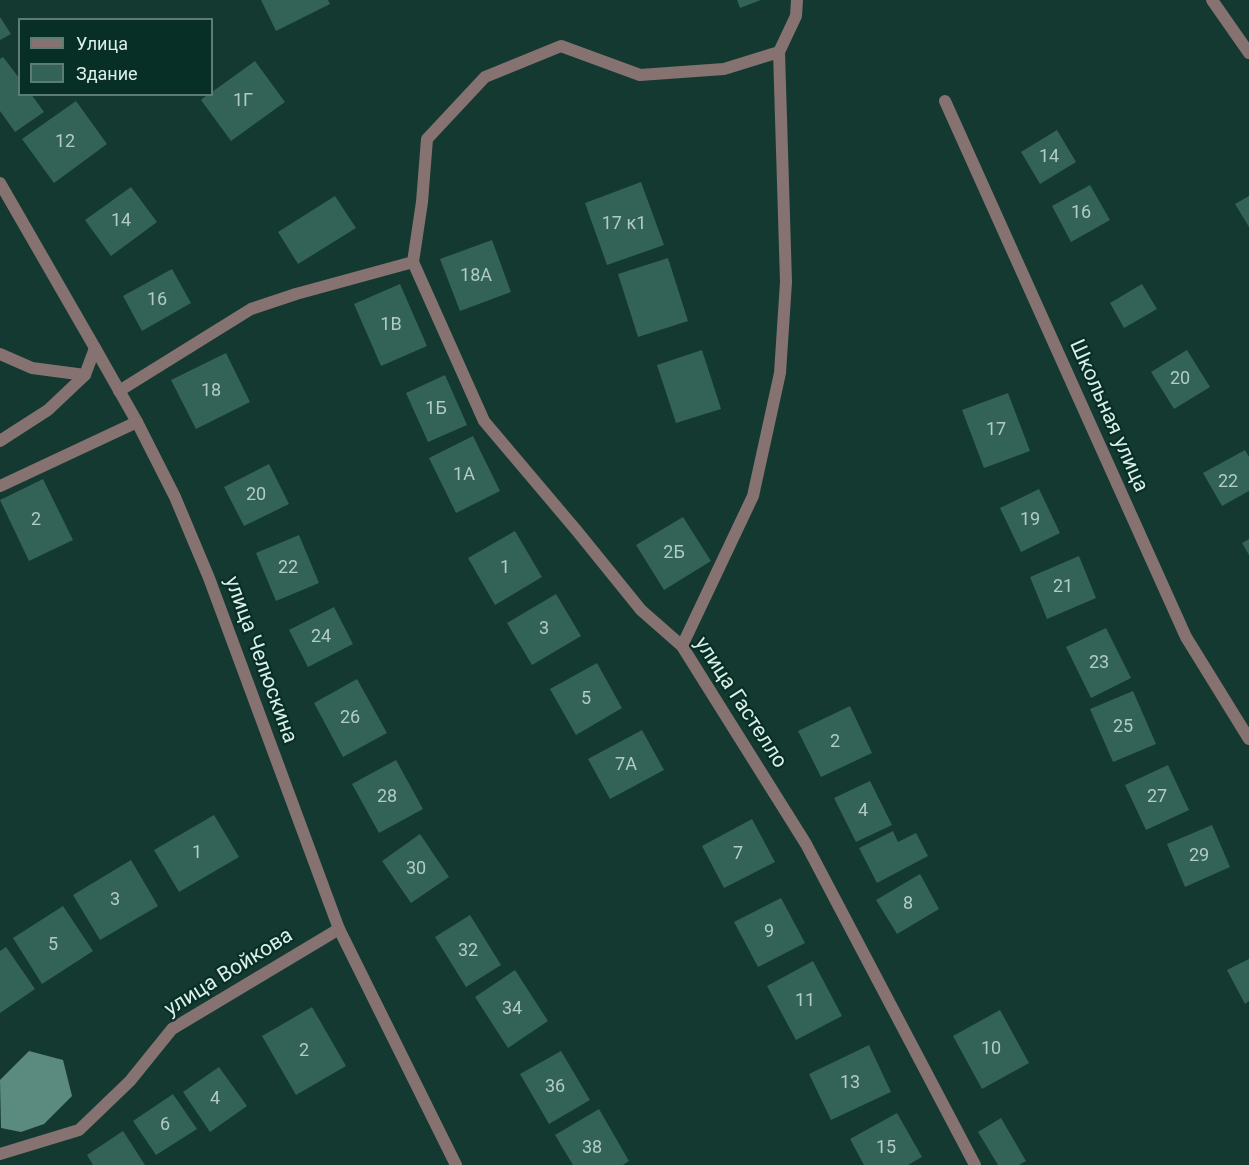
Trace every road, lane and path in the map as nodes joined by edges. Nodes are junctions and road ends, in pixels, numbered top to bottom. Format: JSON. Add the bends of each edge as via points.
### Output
{"nodes":[{"id":1,"x":797,"y":0,"type":"edge"},
{"id":2,"x":1212,"y":0,"type":"edge"},
{"id":3,"x":779,"y":52,"type":"junction"},
{"id":4,"x":1249,"y":53,"type":"edge"},
{"id":5,"x":945,"y":101,"type":"dead end"},
{"id":6,"x":0,"y":183,"type":"edge"},
{"id":7,"x":413,"y":262,"type":"junction"},
{"id":8,"x":96,"y":348,"type":"junction"},
{"id":9,"x":0,"y":354,"type":"edge"},
{"id":10,"x":86,"y":375,"type":"junction"},
{"id":11,"x":119,"y":391,"type":"junction"},
{"id":12,"x":137,"y":422,"type":"junction"},
{"id":13,"x":0,"y":441,"type":"edge"},
{"id":14,"x":0,"y":486,"type":"edge"},
{"id":15,"x":682,"y":646,"type":"junction"},
{"id":16,"x":1249,"y":739,"type":"edge"},
{"id":17,"x":339,"y":929,"type":"junction"},
{"id":18,"x":0,"y":1154,"type":"edge"},
{"id":19,"x":456,"y":1165,"type":"edge"},
{"id":20,"x":975,"y":1165,"type":"edge"}],
"edges":[{"from":1,"to":3,"type":"street","via":[[796,16]]},
{"from":2,"to":4,"type":"street"},
{"from":3,"to":7,"type":"street","via":[[724,69],[640,75],[561,46],[484,77],[427,139]]},
{"from":3,"to":15,"type":"street","via":[[786,282],[780,373],[753,496]]},
{"from":5,"to":16,"type":"street","name":"Школьная улица","via":[[1186,637]]},
{"from":6,"to":8,"type":"street","name":"улица Челюскина"},
{"from":7,"to":11,"type":"street","via":[[251,309]]},
{"from":7,"to":15,"type":"street","name":"улица Гастелло","via":[[483,421],[641,610]]},
{"from":8,"to":10,"type":"street"},
{"from":8,"to":11,"type":"street","name":"улица Челюскина"},
{"from":9,"to":10,"type":"street","via":[[32,369]]},
{"from":10,"to":13,"type":"street","via":[[48,410]]},
{"from":11,"to":12,"type":"street","name":"улица Челюскина"},
{"from":12,"to":14,"type":"street"},
{"from":12,"to":17,"type":"street","name":"улица Челюскина","via":[[175,497],[209,578]]},
{"from":15,"to":20,"type":"street","name":"улица Гастелло","via":[[806,844]]},
{"from":17,"to":18,"type":"street","name":"улица Войкова","via":[[172,1029],[130,1081],[79,1130]]},
{"from":17,"to":19,"type":"street","name":"улица Челюскина"}]}
